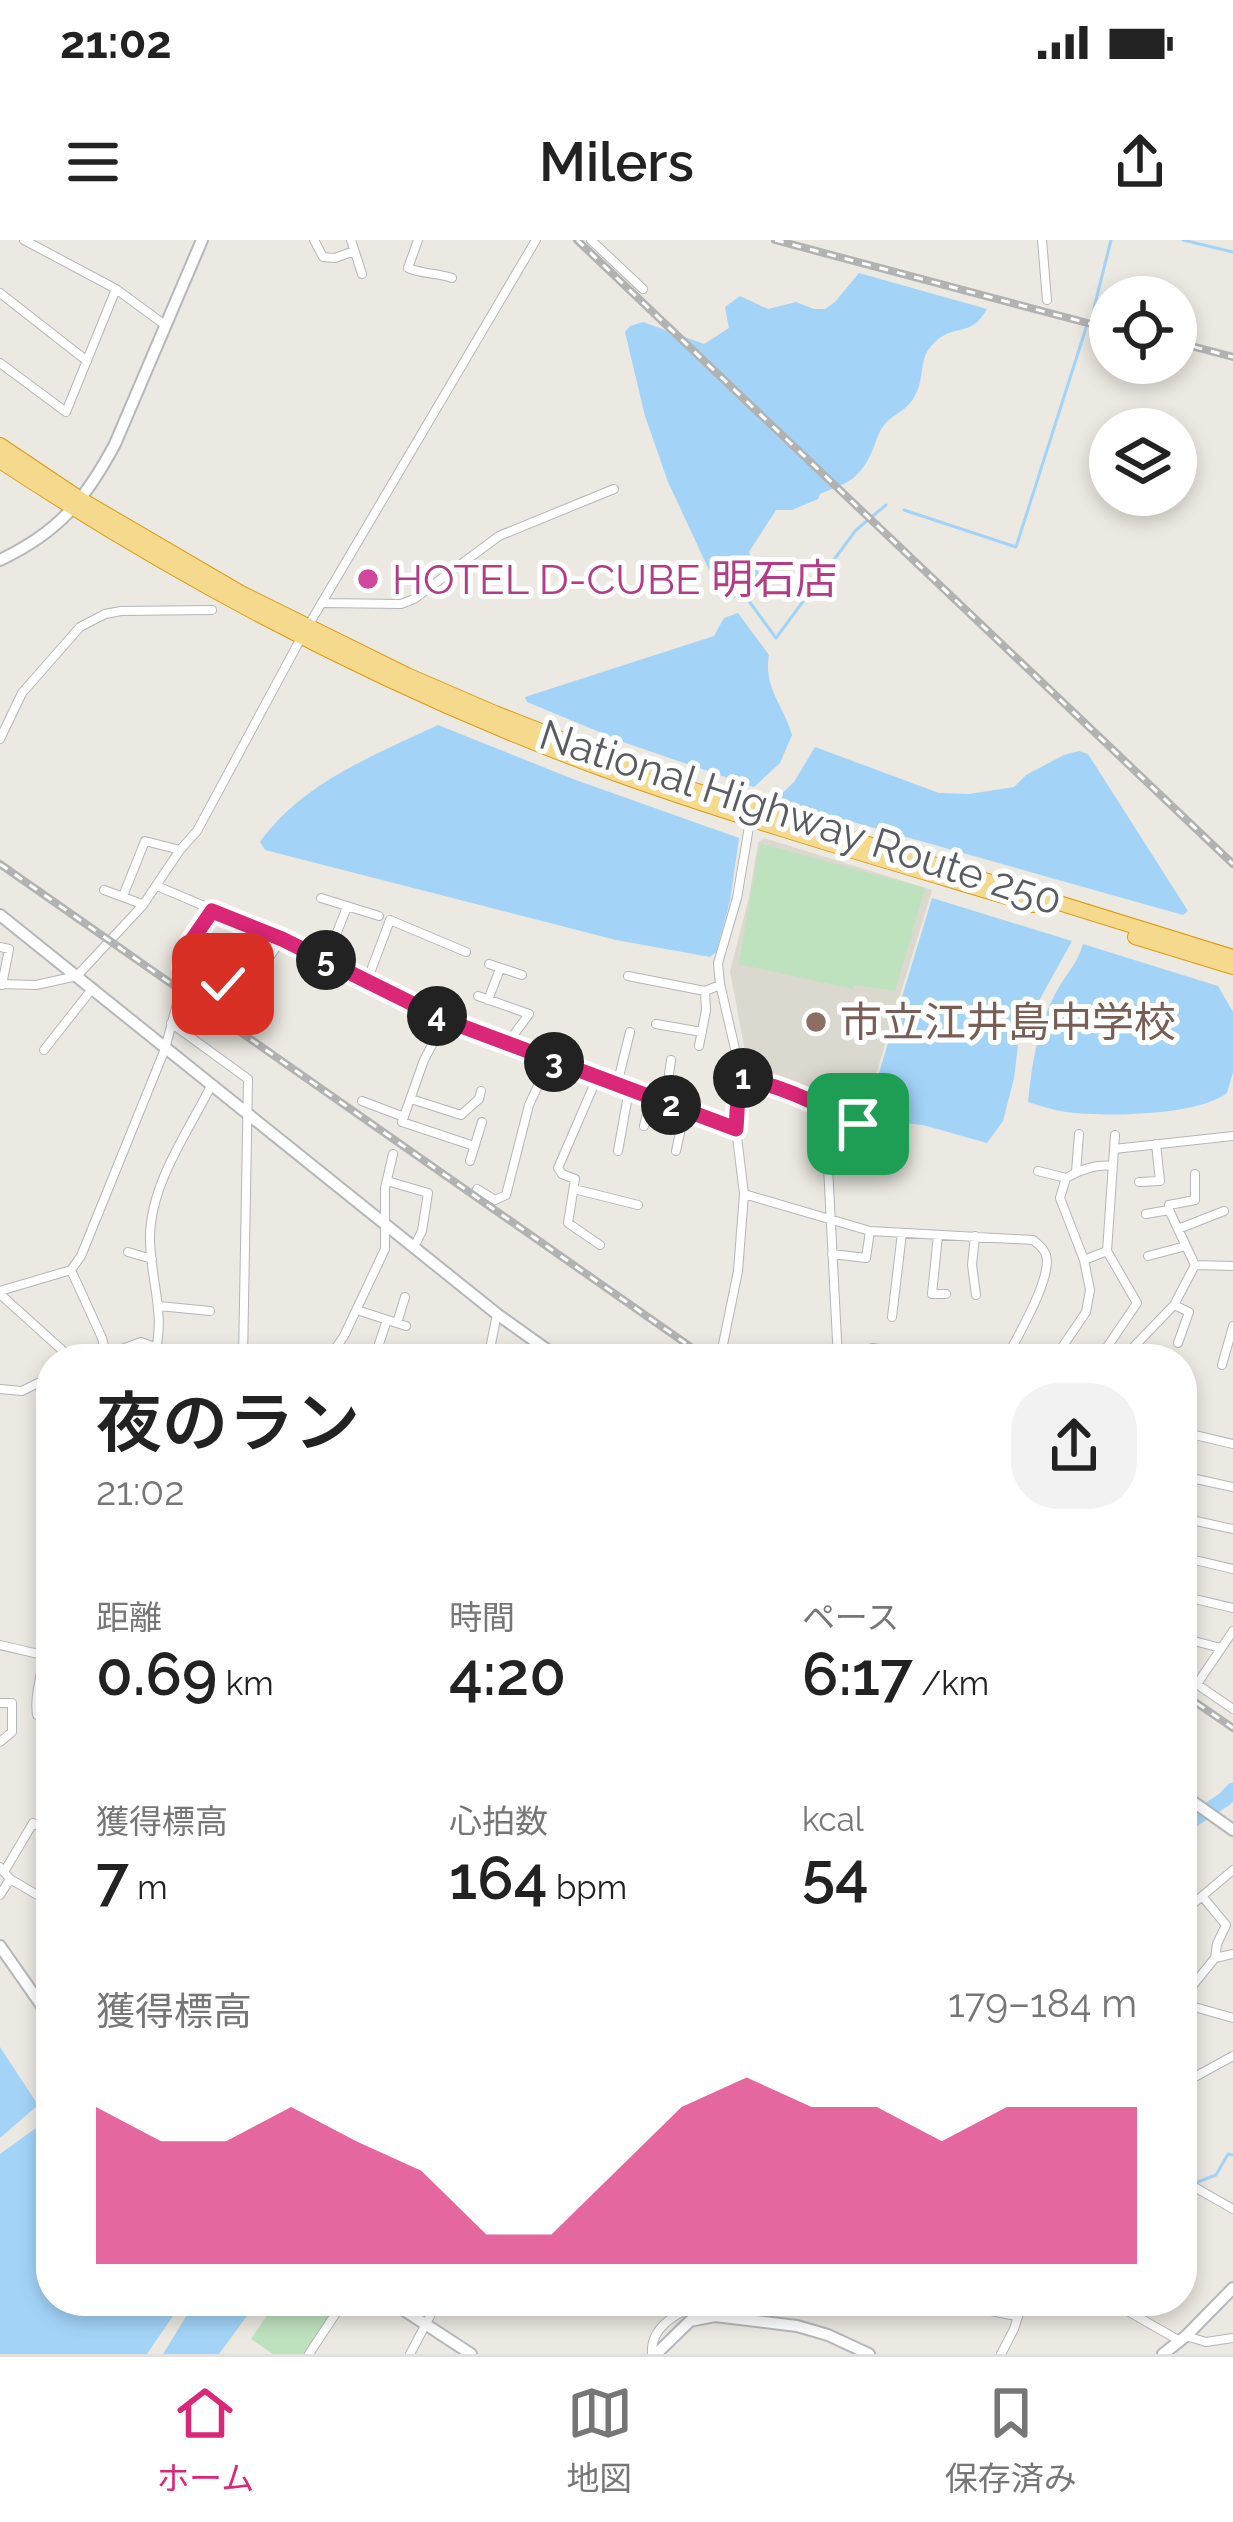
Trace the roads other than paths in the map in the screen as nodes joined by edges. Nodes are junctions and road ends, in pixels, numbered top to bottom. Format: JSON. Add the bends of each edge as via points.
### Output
{"nodes":[{"id":1,"x":24,"y":240,"type":"edge"},
{"id":2,"x":202,"y":240,"type":"edge"},
{"id":3,"x":314,"y":240,"type":"edge"},
{"id":4,"x":418,"y":240,"type":"edge"},
{"id":5,"x":536,"y":240,"type":"edge"},
{"id":6,"x":591,"y":240,"type":"edge"},
{"id":7,"x":1042,"y":240,"type":"edge"},
{"id":8,"x":353,"y":245,"type":"edge"},
{"id":9,"x":362,"y":274,"type":"dead end"},
{"id":10,"x":452,"y":278,"type":"dead end"},
{"id":11,"x":643,"y":289,"type":"dead end"},
{"id":12,"x":116,"y":290,"type":"junction"},
{"id":13,"x":0,"y":293,"type":"edge"},
{"id":14,"x":1047,"y":300,"type":"dead end"},
{"id":15,"x":165,"y":326,"type":"junction"},
{"id":16,"x":87,"y":361,"type":"junction"},
{"id":17,"x":0,"y":363,"type":"edge"},
{"id":18,"x":0,"y":445,"type":"edge"},
{"id":19,"x":0,"y":461,"type":"edge"},
{"id":20,"x":614,"y":489,"type":"dead end"},
{"id":21,"x":77,"y":505,"type":"junction"},
{"id":22,"x":0,"y":560,"type":"edge"},
{"id":23,"x":322,"y":603,"type":"junction"},
{"id":24,"x":212,"y":610,"type":"dead end"},
{"id":25,"x":305,"y":632,"type":"junction"},
{"id":26,"x":0,"y":739,"type":"edge"},
{"id":27,"x":752,"y":813,"type":"junction"},
{"id":28,"x":180,"y":850,"type":"junction"},
{"id":29,"x":157,"y":886,"type":"junction"},
{"id":30,"x":104,"y":890,"type":"dead end"},
{"id":31,"x":123,"y":896,"type":"junction"},
{"id":32,"x":321,"y":898,"type":"dead end"},
{"id":33,"x":143,"y":905,"type":"junction"},
{"id":34,"x":347,"y":907,"type":"junction"},
{"id":35,"x":212,"y":911,"type":"junction"},
{"id":36,"x":0,"y":915,"type":"edge"},
{"id":37,"x":379,"y":916,"type":"dead end"},
{"id":38,"x":197,"y":935,"type":"junction"},
{"id":39,"x":282,"y":939,"type":"junction"},
{"id":40,"x":0,"y":947,"type":"edge"},
{"id":41,"x":466,"y":952,"type":"dead end"},
{"id":42,"x":1233,"y":957,"type":"edge"},
{"id":43,"x":251,"y":960,"type":"junction"},
{"id":44,"x":326,"y":960,"type":"junction"},
{"id":45,"x":489,"y":964,"type":"dead end"},
{"id":46,"x":183,"y":967,"type":"junction"},
{"id":47,"x":1233,"y":967,"type":"edge"},
{"id":48,"x":500,"y":969,"type":"junction"},
{"id":49,"x":522,"y":975,"type":"dead end"},
{"id":50,"x":77,"y":976,"type":"junction"},
{"id":51,"x":628,"y":976,"type":"dead end"},
{"id":52,"x":367,"y":981,"type":"junction"},
{"id":53,"x":223,"y":984,"type":"dead end"},
{"id":54,"x":720,"y":984,"type":"junction"},
{"id":55,"x":1,"y":985,"type":"edge"},
{"id":56,"x":182,"y":987,"type":"dead end"},
{"id":57,"x":92,"y":989,"type":"junction"},
{"id":58,"x":705,"y":992,"type":"junction"},
{"id":59,"x":241,"y":999,"type":"dead end"},
{"id":60,"x":178,"y":1000,"type":"dead end"},
{"id":61,"x":445,"y":1020,"type":"junction"},
{"id":62,"x":172,"y":1023,"type":"junction"},
{"id":63,"x":656,"y":1024,"type":"dead end"},
{"id":64,"x":630,"y":1032,"type":"dead end"},
{"id":65,"x":702,"y":1032,"type":"junction"},
{"id":66,"x":507,"y":1044,"type":"junction"},
{"id":67,"x":699,"y":1046,"type":"dead end"},
{"id":68,"x":164,"y":1049,"type":"junction"},
{"id":69,"x":44,"y":1050,"type":"dead end"},
{"id":70,"x":550,"y":1060,"type":"junction"},
{"id":71,"x":671,"y":1060,"type":"dead end"},
{"id":72,"x":597,"y":1078,"type":"junction"},
{"id":73,"x":739,"y":1078,"type":"junction"},
{"id":74,"x":617,"y":1085,"type":"junction"},
{"id":75,"x":211,"y":1086,"type":"junction"},
{"id":76,"x":629,"y":1090,"type":"junction"},
{"id":77,"x":481,"y":1091,"type":"dead end"},
{"id":78,"x":651,"y":1098,"type":"junction"},
{"id":79,"x":410,"y":1099,"type":"junction"},
{"id":80,"x":362,"y":1102,"type":"dead end"},
{"id":81,"x":664,"y":1103,"type":"junction"},
{"id":82,"x":825,"y":1109,"type":"junction"},
{"id":83,"x":685,"y":1110,"type":"junction"},
{"id":84,"x":250,"y":1117,"type":"junction"},
{"id":85,"x":404,"y":1117,"type":"junction"},
{"id":86,"x":482,"y":1122,"type":"dead end"},
{"id":87,"x":858,"y":1124,"type":"dead end"},
{"id":88,"x":644,"y":1126,"type":"dead end"},
{"id":89,"x":736,"y":1129,"type":"junction"},
{"id":90,"x":1079,"y":1134,"type":"dead end"},
{"id":91,"x":1115,"y":1135,"type":"dead end"},
{"id":92,"x":1233,"y":1136,"type":"edge"},
{"id":93,"x":1156,"y":1144,"type":"junction"},
{"id":94,"x":474,"y":1146,"type":"junction"},
{"id":95,"x":1114,"y":1149,"type":"junction"},
{"id":96,"x":618,"y":1151,"type":"dead end"},
{"id":97,"x":676,"y":1151,"type":"dead end"},
{"id":98,"x":393,"y":1154,"type":"dead end"},
{"id":99,"x":470,"y":1161,"type":"dead end"},
{"id":100,"x":1112,"y":1166,"type":"junction"},
{"id":101,"x":1038,"y":1171,"type":"dead end"},
{"id":102,"x":1076,"y":1172,"type":"junction"},
{"id":103,"x":1196,"y":1174,"type":"dead end"},
{"id":104,"x":1066,"y":1178,"type":"junction"},
{"id":105,"x":387,"y":1180,"type":"junction"},
{"id":106,"x":1139,"y":1182,"type":"dead end"},
{"id":107,"x":477,"y":1189,"type":"dead end"},
{"id":108,"x":574,"y":1189,"type":"junction"},
{"id":109,"x":744,"y":1194,"type":"junction"},
{"id":110,"x":638,"y":1205,"type":"dead end"},
{"id":111,"x":1169,"y":1210,"type":"junction"},
{"id":112,"x":1224,"y":1210,"type":"dead end"},
{"id":113,"x":1146,"y":1214,"type":"dead end"},
{"id":114,"x":830,"y":1218,"type":"junction"},
{"id":115,"x":386,"y":1225,"type":"junction"},
{"id":116,"x":1178,"y":1229,"type":"junction"},
{"id":117,"x":870,"y":1231,"type":"junction"},
{"id":118,"x":902,"y":1233,"type":"junction"},
{"id":119,"x":938,"y":1235,"type":"junction"},
{"id":120,"x":975,"y":1236,"type":"junction"},
{"id":121,"x":600,"y":1245,"type":"dead end"},
{"id":122,"x":1186,"y":1246,"type":"junction"},
{"id":123,"x":414,"y":1247,"type":"junction"},
{"id":124,"x":1107,"y":1251,"type":"junction"},
{"id":125,"x":128,"y":1252,"type":"dead end"},
{"id":126,"x":832,"y":1254,"type":"junction"},
{"id":127,"x":1148,"y":1256,"type":"dead end"},
{"id":128,"x":152,"y":1259,"type":"junction"},
{"id":129,"x":1084,"y":1260,"type":"junction"},
{"id":130,"x":1196,"y":1265,"type":"junction"},
{"id":131,"x":1233,"y":1266,"type":"edge"},
{"id":132,"x":70,"y":1270,"type":"junction"},
{"id":133,"x":0,"y":1292,"type":"edge"},
{"id":134,"x":946,"y":1294,"type":"dead end"},
{"id":135,"x":976,"y":1295,"type":"dead end"},
{"id":136,"x":405,"y":1298,"type":"dead end"},
{"id":137,"x":1174,"y":1304,"type":"junction"},
{"id":138,"x":159,"y":1306,"type":"junction"},
{"id":139,"x":357,"y":1310,"type":"junction"},
{"id":140,"x":211,"y":1311,"type":"dead end"},
{"id":141,"x":497,"y":1314,"type":"junction"},
{"id":142,"x":892,"y":1317,"type":"dead end"},
{"id":143,"x":397,"y":1323,"type":"junction"},
{"id":144,"x":1172,"y":1324,"type":"dead end"},
{"id":145,"x":1233,"y":1326,"type":"edge"},
{"id":146,"x":1184,"y":1327,"type":"junction"},
{"id":147,"x":1178,"y":1343,"type":"dead end"},
{"id":148,"x":56,"y":1344,"type":"edge"},
{"id":149,"x":104,"y":1344,"type":"edge"},
{"id":150,"x":157,"y":1344,"type":"edge"},
{"id":151,"x":243,"y":1344,"type":"edge"},
{"id":152,"x":337,"y":1344,"type":"edge"},
{"id":153,"x":379,"y":1344,"type":"dead end"},
{"id":154,"x":491,"y":1344,"type":"edge"},
{"id":155,"x":539,"y":1344,"type":"edge"},
{"id":156,"x":723,"y":1344,"type":"edge"},
{"id":157,"x":837,"y":1344,"type":"edge"},
{"id":158,"x":1014,"y":1344,"type":"edge"},
{"id":159,"x":1064,"y":1344,"type":"edge"},
{"id":160,"x":1109,"y":1344,"type":"edge"},
{"id":161,"x":1136,"y":1344,"type":"edge"},
{"id":162,"x":1222,"y":1366,"type":"dead end"},
{"id":163,"x":36,"y":1384,"type":"edge"},
{"id":164,"x":0,"y":1390,"type":"edge"},
{"id":165,"x":1197,"y":1436,"type":"edge"},
{"id":166,"x":1233,"y":1444,"type":"edge"},
{"id":167,"x":1197,"y":1479,"type":"edge"},
{"id":168,"x":1233,"y":1487,"type":"edge"},
{"id":169,"x":1197,"y":1521,"type":"edge"},
{"id":170,"x":1233,"y":1529,"type":"edge"},
{"id":171,"x":1197,"y":1561,"type":"edge"},
{"id":172,"x":1233,"y":1569,"type":"edge"},
{"id":173,"x":1197,"y":1600,"type":"edge"},
{"id":174,"x":1233,"y":1608,"type":"edge"},
{"id":175,"x":1233,"y":1631,"type":"edge"},
{"id":176,"x":1197,"y":1642,"type":"edge"},
{"id":177,"x":0,"y":1645,"type":"edge"},
{"id":178,"x":1222,"y":1648,"type":"junction"},
{"id":179,"x":36,"y":1653,"type":"edge"},
{"id":180,"x":1198,"y":1684,"type":"joint"},
{"id":181,"x":0,"y":1703,"type":"edge"},
{"id":182,"x":1233,"y":1708,"type":"edge"},
{"id":183,"x":0,"y":1742,"type":"edge"},
{"id":184,"x":1197,"y":1804,"type":"edge"},
{"id":185,"x":36,"y":1825,"type":"edge"},
{"id":186,"x":1233,"y":1830,"type":"edge"},
{"id":187,"x":1233,"y":1870,"type":"edge"},
{"id":188,"x":5,"y":1873,"type":"edge"},
{"id":189,"x":36,"y":1893,"type":"edge"},
{"id":190,"x":0,"y":1895,"type":"edge"},
{"id":191,"x":1202,"y":1896,"type":"junction"},
{"id":192,"x":1197,"y":1900,"type":"edge"},
{"id":193,"x":0,"y":1946,"type":"edge"},
{"id":194,"x":1233,"y":1954,"type":"edge"},
{"id":195,"x":1215,"y":1958,"type":"junction"},
{"id":196,"x":1197,"y":1980,"type":"edge"},
{"id":197,"x":36,"y":1994,"type":"edge"},
{"id":198,"x":1197,"y":2008,"type":"edge"},
{"id":199,"x":1233,"y":2018,"type":"edge"},
{"id":200,"x":1233,"y":2056,"type":"edge"},
{"id":201,"x":1197,"y":2076,"type":"edge"},
{"id":202,"x":1197,"y":2189,"type":"edge"},
{"id":203,"x":1233,"y":2209,"type":"edge"},
{"id":204,"x":1233,"y":2288,"type":"edge"},
{"id":205,"x":334,"y":2316,"type":"edge"},
{"id":206,"x":414,"y":2316,"type":"edge"},
{"id":207,"x":431,"y":2316,"type":"edge"},
{"id":208,"x":673,"y":2316,"type":"edge"},
{"id":209,"x":1016,"y":2316,"type":"edge"},
{"id":210,"x":1138,"y":2316,"type":"edge"},
{"id":211,"x":427,"y":2324,"type":"junction"},
{"id":212,"x":1183,"y":2338,"type":"junction"},
{"id":213,"x":1233,"y":2338,"type":"edge"},
{"id":214,"x":1215,"y":2341,"type":"junction"},
{"id":215,"x":309,"y":2354,"type":"edge"},
{"id":216,"x":410,"y":2354,"type":"edge"},
{"id":217,"x":471,"y":2354,"type":"edge"},
{"id":218,"x":654,"y":2354,"type":"edge"},
{"id":219,"x":868,"y":2354,"type":"edge"},
{"id":220,"x":1001,"y":2354,"type":"edge"},
{"id":221,"x":1163,"y":2354,"type":"edge"},
{"id":222,"x":1215,"y":2354,"type":"edge"}],
"edges":[{"from":1,"to":12,"type":"street"},
{"from":2,"to":15,"type":"main road"},
{"from":3,"to":8,"type":"street","via":[[323,257],[335,259]]},
{"from":4,"to":10,"type":"street","via":[[408,268]]},
{"from":5,"to":23,"type":"street"},
{"from":6,"to":11,"type":"street"},
{"from":7,"to":14,"type":"street"},
{"from":8,"to":9,"type":"street"},
{"from":12,"to":15,"type":"street"},
{"from":12,"to":16,"type":"street"},
{"from":13,"to":16,"type":"street"},
{"from":15,"to":21,"type":"main road","via":[[115,444]]},
{"from":16,"to":17,"type":"street","via":[[65,412]]},
{"from":18,"to":21,"type":"highway","name":"National Highway Route 250"},
{"from":19,"to":21,"type":"highway","name":"National Highway Route 250"},
{"from":20,"to":23,"type":"street","via":[[500,536],[414,599]]},
{"from":21,"to":22,"type":"main road"},
{"from":21,"to":25,"type":"highway","name":"National Highway Route 250","via":[[234,604]]},
{"from":23,"to":25,"type":"street"},
{"from":24,"to":26,"type":"street","via":[[121,611],[80,627],[22,693]]},
{"from":25,"to":27,"type":"highway","name":"National Highway Route 250","via":[[391,682],[500,728],[614,773]]},
{"from":25,"to":28,"type":"street"},
{"from":27,"to":42,"type":"highway","name":"National Highway Route 250"},
{"from":27,"to":47,"type":"highway","name":"National Highway Route 250"},
{"from":27,"to":54,"type":"street"},
{"from":28,"to":29,"type":"street"},
{"from":28,"to":31,"type":"street","via":[[145,841]]},
{"from":29,"to":33,"type":"street"},
{"from":29,"to":35,"type":"street"},
{"from":30,"to":31,"type":"street"},
{"from":31,"to":33,"type":"street"},
{"from":32,"to":34,"type":"street"},
{"from":33,"to":50,"type":"street"},
{"from":34,"to":37,"type":"street"},
{"from":34,"to":44,"type":"street"},
{"from":35,"to":38,"type":"street"},
{"from":35,"to":39,"type":"street"},
{"from":36,"to":50,"type":"main road"},
{"from":38,"to":43,"type":"street"},
{"from":38,"to":46,"type":"street"},
{"from":39,"to":43,"type":"street","via":[[263,966]]},
{"from":39,"to":44,"type":"street"},
{"from":40,"to":55,"type":"street","via":[[9,950]]},
{"from":41,"to":52,"type":"street","via":[[390,920]]},
{"from":43,"to":59,"type":"street"},
{"from":44,"to":52,"type":"street"},
{"from":45,"to":48,"type":"street"},
{"from":46,"to":53,"type":"street"},
{"from":46,"to":56,"type":"street"},
{"from":48,"to":49,"type":"street"},
{"from":48,"to":66,"type":"street","via":[[483,998],[530,1014]]},
{"from":50,"to":55,"type":"street"},
{"from":50,"to":57,"type":"main road"},
{"from":51,"to":58,"type":"street"},
{"from":52,"to":61,"type":"street"},
{"from":54,"to":58,"type":"street"},
{"from":54,"to":73,"type":"street"},
{"from":57,"to":68,"type":"main road"},
{"from":57,"to":69,"type":"street"},
{"from":58,"to":65,"type":"street"},
{"from":60,"to":62,"type":"street"},
{"from":61,"to":66,"type":"street"},
{"from":61,"to":79,"type":"street"},
{"from":62,"to":68,"type":"street"},
{"from":62,"to":84,"type":"street","via":[[248,1079]]},
{"from":63,"to":65,"type":"street"},
{"from":64,"to":74,"type":"street"},
{"from":65,"to":67,"type":"street"},
{"from":66,"to":70,"type":"street"},
{"from":68,"to":75,"type":"main road"},
{"from":68,"to":132,"type":"street"},
{"from":70,"to":72,"type":"street"},
{"from":70,"to":107,"type":"street","via":[[529,1105],[506,1195],[495,1200]]},
{"from":71,"to":81,"type":"street"},
{"from":72,"to":74,"type":"street"},
{"from":72,"to":108,"type":"street","via":[[559,1168],[575,1179]]},
{"from":73,"to":82,"type":"street"},
{"from":73,"to":89,"type":"street"},
{"from":74,"to":76,"type":"street"},
{"from":75,"to":84,"type":"main road"},
{"from":75,"to":128,"type":"street","via":[[161,1184]]},
{"from":76,"to":78,"type":"street"},
{"from":76,"to":96,"type":"street"},
{"from":77,"to":79,"type":"street","via":[[461,1115]]},
{"from":78,"to":81,"type":"street"},
{"from":78,"to":88,"type":"street"},
{"from":79,"to":85,"type":"street"},
{"from":80,"to":85,"type":"street"},
{"from":81,"to":83,"type":"street"},
{"from":82,"to":87,"type":"street"},
{"from":82,"to":114,"type":"street"},
{"from":83,"to":89,"type":"street"},
{"from":83,"to":97,"type":"street"},
{"from":84,"to":115,"type":"main road"},
{"from":84,"to":151,"type":"street"},
{"from":85,"to":94,"type":"street"},
{"from":86,"to":94,"type":"street"},
{"from":89,"to":109,"type":"street"},
{"from":90,"to":102,"type":"street"},
{"from":91,"to":95,"type":"street"},
{"from":92,"to":93,"type":"street"},
{"from":93,"to":95,"type":"street"},
{"from":93,"to":106,"type":"street","via":[[1160,1180]]},
{"from":94,"to":99,"type":"street"},
{"from":95,"to":100,"type":"street"},
{"from":98,"to":105,"type":"street"},
{"from":100,"to":102,"type":"street"},
{"from":100,"to":124,"type":"street"},
{"from":101,"to":104,"type":"street"},
{"from":102,"to":104,"type":"street"},
{"from":103,"to":111,"type":"street","via":[[1196,1200]]},
{"from":104,"to":129,"type":"street","via":[[1060,1198]]},
{"from":105,"to":115,"type":"street"},
{"from":105,"to":123,"type":"street","via":[[428,1193]]},
{"from":108,"to":110,"type":"street"},
{"from":108,"to":121,"type":"street","via":[[568,1222]]},
{"from":109,"to":114,"type":"street"},
{"from":109,"to":156,"type":"street"},
{"from":111,"to":113,"type":"street"},
{"from":111,"to":116,"type":"street"},
{"from":112,"to":116,"type":"street"},
{"from":114,"to":117,"type":"street"},
{"from":114,"to":126,"type":"street"},
{"from":115,"to":123,"type":"main road"},
{"from":115,"to":139,"type":"street","via":[[385,1249]]},
{"from":116,"to":122,"type":"street"},
{"from":117,"to":118,"type":"street"},
{"from":117,"to":126,"type":"street","via":[[866,1258]]},
{"from":118,"to":119,"type":"street"},
{"from":118,"to":142,"type":"street"},
{"from":119,"to":120,"type":"street"},
{"from":119,"to":134,"type":"street","via":[[932,1294]]},
{"from":120,"to":135,"type":"street"},
{"from":120,"to":158,"type":"street","via":[[1033,1240],[1045,1250],[1038,1295]]},
{"from":122,"to":127,"type":"street"},
{"from":122,"to":130,"type":"street"},
{"from":123,"to":141,"type":"main road"},
{"from":124,"to":129,"type":"street"},
{"from":124,"to":160,"type":"street","via":[[1136,1304]]},
{"from":125,"to":128,"type":"street"},
{"from":126,"to":157,"type":"street"},
{"from":128,"to":138,"type":"street"},
{"from":129,"to":159,"type":"street","via":[[1086,1312]]},
{"from":130,"to":131,"type":"street"},
{"from":130,"to":137,"type":"street"},
{"from":132,"to":133,"type":"street"},
{"from":132,"to":149,"type":"street"},
{"from":133,"to":148,"type":"street"},
{"from":136,"to":143,"type":"street"},
{"from":137,"to":146,"type":"street","via":[[1189,1312]]},
{"from":137,"to":161,"type":"street"},
{"from":138,"to":140,"type":"street"},
{"from":138,"to":150,"type":"street"},
{"from":139,"to":143,"type":"street"},
{"from":139,"to":152,"type":"street"},
{"from":141,"to":154,"type":"street"},
{"from":141,"to":155,"type":"main road"},
{"from":143,"to":153,"type":"street"},
{"from":144,"to":146,"type":"street"},
{"from":145,"to":162,"type":"street"},
{"from":146,"to":147,"type":"street"},
{"from":163,"to":164,"type":"street"},
{"from":165,"to":166,"type":"street"},
{"from":167,"to":168,"type":"street"},
{"from":169,"to":170,"type":"street"},
{"from":171,"to":172,"type":"street"},
{"from":173,"to":174,"type":"street"},
{"from":175,"to":178,"type":"street"},
{"from":176,"to":178,"type":"street"},
{"from":177,"to":179,"type":"street"},
{"from":178,"to":180,"type":"street"},
{"from":180,"to":182,"type":"street"},
{"from":181,"to":183,"type":"street","via":[[12,1703],[12,1732]]},
{"from":184,"to":186,"type":"main road"},
{"from":185,"to":188,"type":"street"},
{"from":187,"to":191,"type":"street"},
{"from":188,"to":189,"type":"street"},
{"from":188,"to":190,"type":"street"},
{"from":191,"to":192,"type":"street"},
{"from":191,"to":195,"type":"street","via":[[1226,1925]]},
{"from":193,"to":197,"type":"main road"},
{"from":194,"to":195,"type":"street"},
{"from":195,"to":196,"type":"street"},
{"from":198,"to":199,"type":"street"},
{"from":200,"to":201,"type":"street"},
{"from":202,"to":203,"type":"street"},
{"from":204,"to":212,"type":"main road"},
{"from":205,"to":215,"type":"street"},
{"from":206,"to":211,"type":"main road"},
{"from":207,"to":211,"type":"street"},
{"from":208,"to":218,"type":"street","via":[[655,2332]]},
{"from":209,"to":220,"type":"street"},
{"from":210,"to":212,"type":"street"},
{"from":211,"to":216,"type":"street"},
{"from":211,"to":217,"type":"main road"},
{"from":212,"to":214,"type":"street"},
{"from":212,"to":221,"type":"main road"},
{"from":213,"to":214,"type":"street"},
{"from":214,"to":222,"type":"street"},
{"from":218,"to":219,"type":"main road","via":[[690,2321],[715,2316],[797,2326]]}]}
